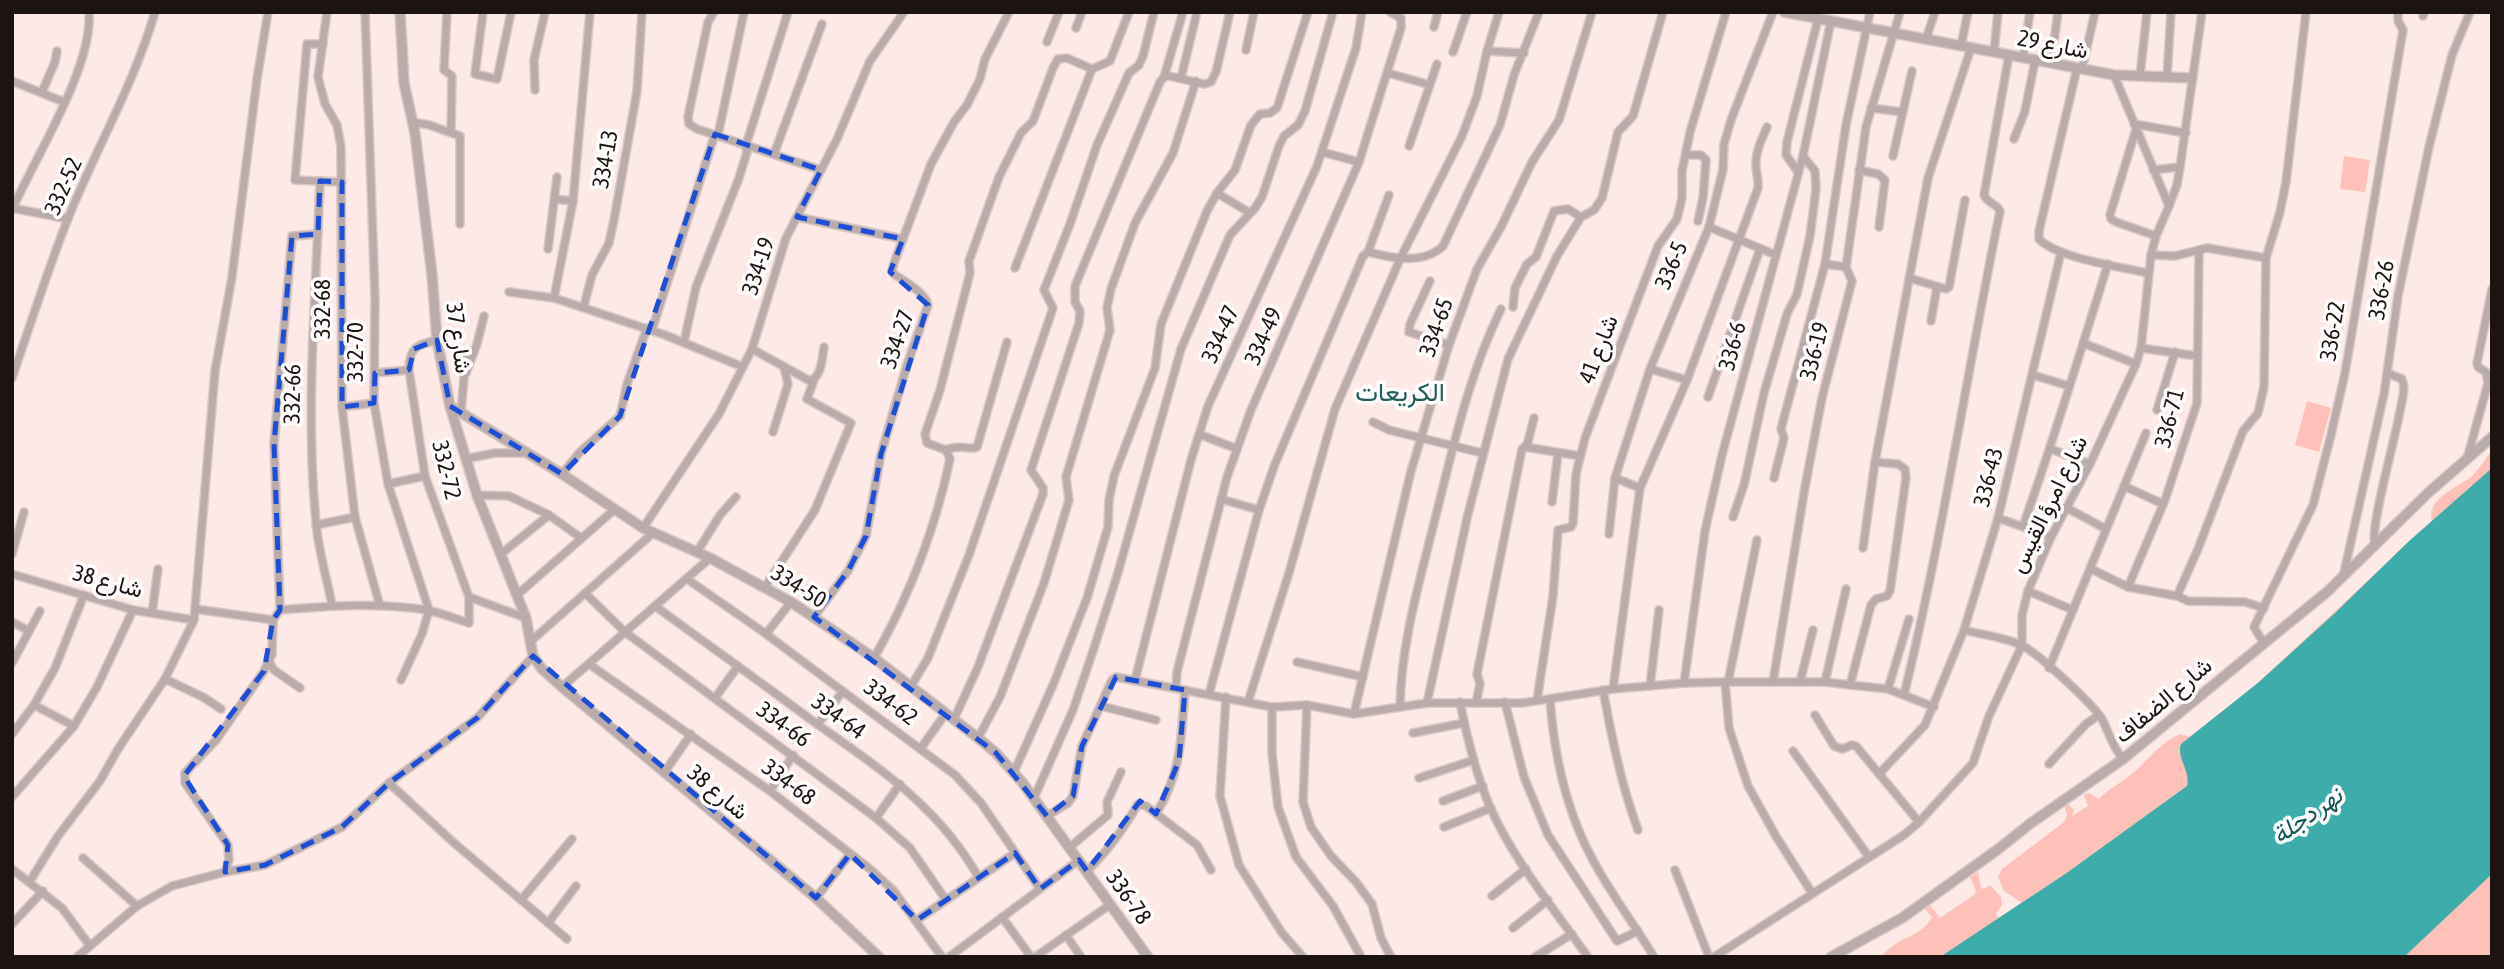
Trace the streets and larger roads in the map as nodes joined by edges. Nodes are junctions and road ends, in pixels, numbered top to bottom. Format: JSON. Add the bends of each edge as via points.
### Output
{"nodes":[{"id":1,"x":89,"y":12,"type":"edge"},
{"id":2,"x":155,"y":12,"type":"edge"},
{"id":3,"x":268,"y":12,"type":"edge"},
{"id":4,"x":327,"y":12,"type":"edge"},
{"id":5,"x":365,"y":12,"type":"edge"},
{"id":6,"x":400,"y":12,"type":"edge"},
{"id":7,"x":447,"y":12,"type":"edge"},
{"id":8,"x":483,"y":12,"type":"edge"},
{"id":9,"x":511,"y":12,"type":"edge"},
{"id":10,"x":545,"y":12,"type":"edge"},
{"id":11,"x":590,"y":12,"type":"edge"},
{"id":12,"x":642,"y":12,"type":"edge"},
{"id":13,"x":714,"y":12,"type":"edge"},
{"id":14,"x":744,"y":12,"type":"edge"},
{"id":15,"x":788,"y":12,"type":"edge"},
{"id":16,"x":904,"y":12,"type":"edge"},
{"id":17,"x":1009,"y":12,"type":"edge"},
{"id":18,"x":1059,"y":12,"type":"edge"},
{"id":19,"x":1082,"y":12,"type":"edge"},
{"id":20,"x":1129,"y":12,"type":"edge"},
{"id":21,"x":1154,"y":12,"type":"edge"},
{"id":22,"x":1183,"y":12,"type":"edge"},
{"id":23,"x":1197,"y":12,"type":"edge"},
{"id":24,"x":1230,"y":12,"type":"edge"},
{"id":25,"x":1254,"y":12,"type":"edge"},
{"id":26,"x":1308,"y":12,"type":"edge"},
{"id":27,"x":1333,"y":12,"type":"edge"},
{"id":28,"x":1362,"y":12,"type":"edge"},
{"id":29,"x":1390,"y":12,"type":"edge"},
{"id":30,"x":1438,"y":12,"type":"edge"},
{"id":31,"x":1467,"y":12,"type":"edge"},
{"id":32,"x":1499,"y":12,"type":"edge"},
{"id":33,"x":1539,"y":12,"type":"edge"},
{"id":34,"x":1592,"y":12,"type":"edge"},
{"id":35,"x":1663,"y":12,"type":"edge"},
{"id":36,"x":1726,"y":12,"type":"edge"},
{"id":37,"x":1773,"y":12,"type":"edge"},
{"id":38,"x":1784,"y":12,"type":"edge"},
{"id":39,"x":1870,"y":12,"type":"edge"},
{"id":40,"x":1900,"y":12,"type":"edge"},
{"id":41,"x":1935,"y":12,"type":"edge"},
{"id":42,"x":1968,"y":12,"type":"edge"},
{"id":43,"x":1998,"y":12,"type":"edge"},
{"id":44,"x":2030,"y":12,"type":"edge"},
{"id":45,"x":2058,"y":12,"type":"edge"},
{"id":46,"x":2095,"y":12,"type":"edge"},
{"id":47,"x":2147,"y":12,"type":"edge"},
{"id":48,"x":2171,"y":12,"type":"edge"},
{"id":49,"x":2202,"y":12,"type":"edge"},
{"id":50,"x":2306,"y":12,"type":"edge"},
{"id":51,"x":2398,"y":12,"type":"edge"},
{"id":52,"x":2470,"y":12,"type":"edge"},
{"id":53,"x":1799,"y":14,"type":"edge"},
{"id":54,"x":1820,"y":17,"type":"edge"},
{"id":55,"x":1835,"y":18,"type":"edge"},
{"id":56,"x":822,"y":24,"type":"dead end"},
{"id":57,"x":1434,"y":27,"type":"dead end"},
{"id":58,"x":1076,"y":28,"type":"dead end"},
{"id":59,"x":1866,"y":28,"type":"junction"},
{"id":60,"x":1893,"y":33,"type":"junction"},
{"id":61,"x":1926,"y":39,"type":"junction"},
{"id":62,"x":1047,"y":42,"type":"dead end"},
{"id":63,"x":323,"y":44,"type":"junction"},
{"id":64,"x":1966,"y":47,"type":"junction"},
{"id":65,"x":1246,"y":50,"type":"dead end"},
{"id":66,"x":57,"y":51,"type":"dead end"},
{"id":67,"x":1487,"y":51,"type":"junction"},
{"id":68,"x":1453,"y":52,"type":"dead end"},
{"id":69,"x":1994,"y":52,"type":"junction"},
{"id":70,"x":1524,"y":53,"type":"junction"},
{"id":71,"x":2009,"y":55,"type":"junction"},
{"id":72,"x":2023,"y":58,"type":"junction"},
{"id":73,"x":2035,"y":61,"type":"junction"},
{"id":74,"x":2051,"y":63,"type":"junction"},
{"id":75,"x":1437,"y":64,"type":"dead end"},
{"id":76,"x":1092,"y":69,"type":"junction"},
{"id":77,"x":2080,"y":69,"type":"junction"},
{"id":78,"x":1912,"y":71,"type":"dead end"},
{"id":79,"x":1388,"y":73,"type":"junction"},
{"id":80,"x":2114,"y":75,"type":"junction"},
{"id":81,"x":2140,"y":76,"type":"junction"},
{"id":82,"x":1164,"y":77,"type":"junction"},
{"id":83,"x":2167,"y":77,"type":"junction"},
{"id":84,"x":1181,"y":78,"type":"junction"},
{"id":85,"x":2192,"y":78,"type":"junction"},
{"id":86,"x":12,"y":81,"type":"edge"},
{"id":87,"x":1196,"y":81,"type":"junction"},
{"id":88,"x":1430,"y":85,"type":"junction"},
{"id":89,"x":535,"y":90,"type":"dead end"},
{"id":90,"x":42,"y":92,"type":"junction"},
{"id":91,"x":64,"y":102,"type":"junction"},
{"id":92,"x":1871,"y":107,"type":"junction"},
{"id":93,"x":1902,"y":112,"type":"junction"},
{"id":94,"x":412,"y":122,"type":"junction"},
{"id":95,"x":2135,"y":126,"type":"junction"},
{"id":96,"x":1766,"y":127,"type":"dead end"},
{"id":97,"x":451,"y":132,"type":"junction"},
{"id":98,"x":2186,"y":133,"type":"junction"},
{"id":99,"x":716,"y":134,"type":"junction"},
{"id":100,"x":2014,"y":139,"type":"dead end"},
{"id":101,"x":746,"y":145,"type":"junction"},
{"id":102,"x":1409,"y":146,"type":"dead end"},
{"id":103,"x":1321,"y":152,"type":"junction"},
{"id":104,"x":774,"y":154,"type":"junction"},
{"id":105,"x":1686,"y":155,"type":"junction"},
{"id":106,"x":1803,"y":156,"type":"junction"},
{"id":107,"x":1893,"y":156,"type":"dead end"},
{"id":108,"x":1359,"y":162,"type":"junction"},
{"id":109,"x":2180,"y":167,"type":"junction"},
{"id":110,"x":821,"y":170,"type":"junction"},
{"id":111,"x":1859,"y":170,"type":"junction"},
{"id":112,"x":2153,"y":170,"type":"junction"},
{"id":113,"x":1798,"y":172,"type":"junction"},
{"id":114,"x":557,"y":177,"type":"dead end"},
{"id":115,"x":320,"y":181,"type":"junction"},
{"id":116,"x":342,"y":182,"type":"junction"},
{"id":117,"x":1217,"y":193,"type":"junction"},
{"id":118,"x":1389,"y":195,"type":"dead end"},
{"id":119,"x":555,"y":198,"type":"junction"},
{"id":120,"x":1965,"y":200,"type":"dead end"},
{"id":121,"x":573,"y":201,"type":"junction"},
{"id":122,"x":2169,"y":206,"type":"junction"},
{"id":123,"x":12,"y":209,"type":"edge"},
{"id":124,"x":1250,"y":213,"type":"junction"},
{"id":125,"x":797,"y":217,"type":"junction"},
{"id":126,"x":1581,"y":217,"type":"junction"},
{"id":127,"x":68,"y":219,"type":"junction"},
{"id":128,"x":1698,"y":221,"type":"dead end"},
{"id":129,"x":460,"y":224,"type":"dead end"},
{"id":130,"x":1709,"y":227,"type":"junction"},
{"id":131,"x":1879,"y":227,"type":"dead end"},
{"id":132,"x":318,"y":234,"type":"junction"},
{"id":133,"x":2156,"y":236,"type":"junction"},
{"id":134,"x":903,"y":239,"type":"junction"},
{"id":135,"x":1738,"y":240,"type":"junction"},
{"id":136,"x":548,"y":249,"type":"dead end"},
{"id":137,"x":1760,"y":249,"type":"junction"},
{"id":138,"x":2199,"y":250,"type":"junction"},
{"id":139,"x":1368,"y":252,"type":"junction"},
{"id":140,"x":2061,"y":252,"type":"junction"},
{"id":141,"x":1776,"y":255,"type":"junction"},
{"id":142,"x":2151,"y":255,"type":"junction"},
{"id":143,"x":1401,"y":257,"type":"junction"},
{"id":144,"x":2266,"y":258,"type":"junction"},
{"id":145,"x":1825,"y":264,"type":"junction"},
{"id":146,"x":2108,"y":264,"type":"junction"},
{"id":147,"x":1846,"y":267,"type":"junction"},
{"id":148,"x":1015,"y":268,"type":"dead end"},
{"id":149,"x":2148,"y":273,"type":"junction"},
{"id":150,"x":1909,"y":278,"type":"junction"},
{"id":151,"x":1430,"y":281,"type":"dead end"},
{"id":152,"x":1937,"y":286,"type":"junction"},
{"id":153,"x":2492,"y":289,"type":"edge"},
{"id":154,"x":509,"y":292,"type":"dead end"},
{"id":155,"x":554,"y":298,"type":"junction"},
{"id":156,"x":584,"y":306,"type":"junction"},
{"id":157,"x":1513,"y":307,"type":"dead end"},
{"id":158,"x":1501,"y":309,"type":"dead end"},
{"id":159,"x":484,"y":316,"type":"dead end"},
{"id":160,"x":1931,"y":321,"type":"dead end"},
{"id":161,"x":649,"y":329,"type":"junction"},
{"id":162,"x":437,"y":340,"type":"junction"},
{"id":163,"x":684,"y":342,"type":"junction"},
{"id":164,"x":1007,"y":342,"type":"dead end"},
{"id":165,"x":2083,"y":343,"type":"junction"},
{"id":166,"x":1449,"y":345,"type":"junction"},
{"id":167,"x":824,"y":347,"type":"dead end"},
{"id":168,"x":2141,"y":348,"type":"junction"},
{"id":169,"x":752,"y":349,"type":"junction"},
{"id":170,"x":2175,"y":352,"type":"junction"},
{"id":171,"x":467,"y":355,"type":"dead end"},
{"id":172,"x":2197,"y":356,"type":"junction"},
{"id":173,"x":2136,"y":364,"type":"junction"},
{"id":174,"x":743,"y":367,"type":"junction"},
{"id":175,"x":784,"y":367,"type":"junction"},
{"id":176,"x":1650,"y":369,"type":"junction"},
{"id":177,"x":409,"y":370,"type":"junction"},
{"id":178,"x":374,"y":373,"type":"junction"},
{"id":179,"x":466,"y":373,"type":"junction"},
{"id":180,"x":2387,"y":373,"type":"junction"},
{"id":181,"x":2033,"y":374,"type":"junction"},
{"id":182,"x":12,"y":378,"type":"edge"},
{"id":183,"x":814,"y":380,"type":"junction"},
{"id":184,"x":1687,"y":380,"type":"junction"},
{"id":185,"x":2068,"y":386,"type":"junction"},
{"id":186,"x":1708,"y":397,"type":"dead end"},
{"id":187,"x":374,"y":403,"type":"junction"},
{"id":188,"x":450,"y":406,"type":"junction"},
{"id":189,"x":342,"y":407,"type":"junction"},
{"id":190,"x":2157,"y":410,"type":"dead end"},
{"id":191,"x":461,"y":413,"type":"junction"},
{"id":192,"x":1534,"y":418,"type":"dead end"},
{"id":193,"x":1373,"y":422,"type":"dead end"},
{"id":194,"x":773,"y":432,"type":"dead end"},
{"id":195,"x":1199,"y":433,"type":"junction"},
{"id":196,"x":2146,"y":433,"type":"dead end"},
{"id":197,"x":2492,"y":438,"type":"edge"},
{"id":198,"x":1421,"y":439,"type":"junction"},
{"id":199,"x":1453,"y":446,"type":"junction"},
{"id":200,"x":1525,"y":447,"type":"junction"},
{"id":201,"x":1237,"y":449,"type":"junction"},
{"id":202,"x":2051,"y":449,"type":"junction"},
{"id":203,"x":946,"y":450,"type":"junction"},
{"id":204,"x":528,"y":453,"type":"junction"},
{"id":205,"x":1482,"y":453,"type":"junction"},
{"id":206,"x":1558,"y":453,"type":"junction"},
{"id":207,"x":1580,"y":456,"type":"junction"},
{"id":208,"x":465,"y":458,"type":"junction"},
{"id":209,"x":2467,"y":460,"type":"junction"},
{"id":210,"x":1875,"y":463,"type":"junction"},
{"id":211,"x":2090,"y":464,"type":"junction"},
{"id":212,"x":562,"y":474,"type":"junction"},
{"id":213,"x":425,"y":476,"type":"junction"},
{"id":214,"x":1615,"y":478,"type":"junction"},
{"id":215,"x":1774,"y":478,"type":"dead end"},
{"id":216,"x":388,"y":484,"type":"junction"},
{"id":217,"x":2124,"y":486,"type":"junction"},
{"id":218,"x":1640,"y":488,"type":"junction"},
{"id":219,"x":477,"y":495,"type":"junction"},
{"id":220,"x":736,"y":496,"type":"dead end"},
{"id":221,"x":1221,"y":499,"type":"junction"},
{"id":222,"x":1552,"y":502,"type":"dead end"},
{"id":223,"x":2163,"y":504,"type":"junction"},
{"id":224,"x":2067,"y":508,"type":"junction"},
{"id":225,"x":615,"y":509,"type":"junction"},
{"id":226,"x":1259,"y":510,"type":"junction"},
{"id":227,"x":24,"y":512,"type":"dead end"},
{"id":228,"x":549,"y":515,"type":"junction"},
{"id":229,"x":355,"y":517,"type":"junction"},
{"id":230,"x":1734,"y":517,"type":"dead end"},
{"id":231,"x":1998,"y":518,"type":"junction"},
{"id":232,"x":316,"y":525,"type":"junction"},
{"id":233,"x":2023,"y":526,"type":"junction"},
{"id":234,"x":643,"y":528,"type":"junction"},
{"id":235,"x":2106,"y":529,"type":"junction"},
{"id":236,"x":653,"y":533,"type":"junction"},
{"id":237,"x":1609,"y":534,"type":"dead end"},
{"id":238,"x":2051,"y":537,"type":"junction"},
{"id":239,"x":582,"y":538,"type":"junction"},
{"id":240,"x":1757,"y":540,"type":"dead end"},
{"id":241,"x":2375,"y":545,"type":"junction"},
{"id":242,"x":1863,"y":548,"type":"dead end"},
{"id":243,"x":697,"y":552,"type":"junction"},
{"id":244,"x":12,"y":554,"type":"edge"},
{"id":245,"x":501,"y":554,"type":"junction"},
{"id":246,"x":710,"y":558,"type":"junction"},
{"id":247,"x":158,"y":569,"type":"dead end"},
{"id":248,"x":2091,"y":569,"type":"junction"},
{"id":249,"x":12,"y":574,"type":"edge"},
{"id":250,"x":2343,"y":578,"type":"junction"},
{"id":251,"x":687,"y":579,"type":"junction"},
{"id":252,"x":765,"y":587,"type":"junction"},
{"id":253,"x":2128,"y":587,"type":"junction"},
{"id":254,"x":1846,"y":590,"type":"dead end"},
{"id":255,"x":2028,"y":591,"type":"junction"},
{"id":256,"x":585,"y":593,"type":"junction"},
{"id":257,"x":517,"y":595,"type":"junction"},
{"id":258,"x":84,"y":596,"type":"junction"},
{"id":259,"x":2177,"y":596,"type":"junction"},
{"id":260,"x":469,"y":597,"type":"junction"},
{"id":261,"x":791,"y":603,"type":"junction"},
{"id":262,"x":332,"y":605,"type":"junction"},
{"id":263,"x":380,"y":606,"type":"junction"},
{"id":264,"x":655,"y":606,"type":"junction"},
{"id":265,"x":2264,"y":608,"type":"junction"},
{"id":266,"x":195,"y":609,"type":"junction"},
{"id":267,"x":133,"y":610,"type":"junction"},
{"id":268,"x":281,"y":610,"type":"junction"},
{"id":269,"x":429,"y":610,"type":"junction"},
{"id":270,"x":1659,"y":610,"type":"dead end"},
{"id":271,"x":2073,"y":610,"type":"junction"},
{"id":272,"x":40,"y":611,"type":"dead end"},
{"id":273,"x":152,"y":613,"type":"junction"},
{"id":274,"x":814,"y":617,"type":"junction"},
{"id":275,"x":526,"y":618,"type":"junction"},
{"id":276,"x":194,"y":620,"type":"junction"},
{"id":277,"x":273,"y":620,"type":"junction"},
{"id":278,"x":1909,"y":620,"type":"dead end"},
{"id":279,"x":12,"y":622,"type":"edge"},
{"id":280,"x":1812,"y":630,"type":"dead end"},
{"id":281,"x":1964,"y":630,"type":"junction"},
{"id":282,"x":29,"y":631,"type":"junction"},
{"id":283,"x":625,"y":632,"type":"junction"},
{"id":284,"x":766,"y":634,"type":"junction"},
{"id":285,"x":530,"y":642,"type":"junction"},
{"id":286,"x":2263,"y":642,"type":"junction"},
{"id":287,"x":2022,"y":645,"type":"junction"},
{"id":288,"x":533,"y":656,"type":"junction"},
{"id":289,"x":874,"y":658,"type":"junction"},
{"id":290,"x":269,"y":662,"type":"junction"},
{"id":291,"x":1297,"y":662,"type":"dead end"},
{"id":292,"x":12,"y":663,"type":"edge"},
{"id":293,"x":589,"y":664,"type":"junction"},
{"id":294,"x":738,"y":666,"type":"junction"},
{"id":295,"x":2049,"y":668,"type":"junction"},
{"id":296,"x":1363,"y":677,"type":"junction"},
{"id":297,"x":165,"y":679,"type":"junction"},
{"id":298,"x":401,"y":680,"type":"dead end"},
{"id":299,"x":1135,"y":680,"type":"junction"},
{"id":300,"x":1727,"y":682,"type":"junction"},
{"id":301,"x":1773,"y":682,"type":"junction"},
{"id":302,"x":1800,"y":682,"type":"junction"},
{"id":303,"x":1825,"y":682,"type":"junction"},
{"id":304,"x":1684,"y":683,"type":"junction"},
{"id":305,"x":1850,"y":685,"type":"junction"},
{"id":306,"x":912,"y":686,"type":"junction"},
{"id":307,"x":1650,"y":686,"type":"junction"},
{"id":308,"x":562,"y":687,"type":"junction"},
{"id":309,"x":300,"y":688,"type":"dead end"},
{"id":310,"x":1176,"y":688,"type":"junction"},
{"id":311,"x":1613,"y":689,"type":"junction"},
{"id":312,"x":1888,"y":689,"type":"junction"},
{"id":313,"x":1185,"y":690,"type":"junction"},
{"id":314,"x":1604,"y":690,"type":"junction"},
{"id":315,"x":843,"y":691,"type":"junction"},
{"id":316,"x":1209,"y":694,"type":"junction"},
{"id":317,"x":1904,"y":695,"type":"junction"},
{"id":318,"x":1226,"y":697,"type":"junction"},
{"id":319,"x":715,"y":698,"type":"junction"},
{"id":320,"x":1550,"y":699,"type":"junction"},
{"id":321,"x":1537,"y":701,"type":"junction"},
{"id":322,"x":1248,"y":702,"type":"junction"},
{"id":323,"x":1460,"y":702,"type":"junction"},
{"id":324,"x":1505,"y":702,"type":"junction"},
{"id":325,"x":1427,"y":703,"type":"junction"},
{"id":326,"x":1476,"y":703,"type":"junction"},
{"id":327,"x":34,"y":705,"type":"junction"},
{"id":328,"x":1307,"y":705,"type":"junction"},
{"id":329,"x":1101,"y":706,"type":"junction"},
{"id":330,"x":1272,"y":707,"type":"junction"},
{"id":331,"x":1400,"y":707,"type":"junction"},
{"id":332,"x":1934,"y":707,"type":"junction"},
{"id":333,"x":221,"y":709,"type":"dead end"},
{"id":334,"x":1354,"y":714,"type":"junction"},
{"id":335,"x":1815,"y":715,"type":"dead end"},
{"id":336,"x":2099,"y":715,"type":"junction"},
{"id":337,"x":950,"y":716,"type":"junction"},
{"id":338,"x":1156,"y":720,"type":"dead end"},
{"id":339,"x":1464,"y":723,"type":"junction"},
{"id":340,"x":818,"y":724,"type":"junction"},
{"id":341,"x":74,"y":726,"type":"junction"},
{"id":342,"x":1413,"y":733,"type":"dead end"},
{"id":343,"x":12,"y":734,"type":"edge"},
{"id":344,"x":691,"y":734,"type":"junction"},
{"id":345,"x":978,"y":738,"type":"junction"},
{"id":346,"x":921,"y":748,"type":"junction"},
{"id":347,"x":1793,"y":751,"type":"dead end"},
{"id":348,"x":793,"y":755,"type":"junction"},
{"id":349,"x":2123,"y":759,"type":"junction"},
{"id":350,"x":1474,"y":760,"type":"junction"},
{"id":351,"x":2049,"y":764,"type":"dead end"},
{"id":352,"x":1014,"y":772,"type":"junction"},
{"id":353,"x":1121,"y":772,"type":"dead end"},
{"id":354,"x":664,"y":773,"type":"junction"},
{"id":355,"x":1879,"y":774,"type":"junction"},
{"id":356,"x":1419,"y":778,"type":"dead end"},
{"id":357,"x":389,"y":783,"type":"junction"},
{"id":358,"x":900,"y":784,"type":"junction"},
{"id":359,"x":1483,"y":786,"type":"junction"},
{"id":360,"x":770,"y":791,"type":"junction"},
{"id":361,"x":12,"y":797,"type":"edge"},
{"id":362,"x":1034,"y":798,"type":"junction"},
{"id":363,"x":1443,"y":801,"type":"dead end"},
{"id":364,"x":1491,"y":807,"type":"junction"},
{"id":365,"x":1156,"y":814,"type":"junction"},
{"id":366,"x":1047,"y":816,"type":"junction"},
{"id":367,"x":876,"y":818,"type":"junction"},
{"id":368,"x":1919,"y":822,"type":"junction"},
{"id":369,"x":1444,"y":827,"type":"dead end"},
{"id":370,"x":1638,"y":830,"type":"dead end"},
{"id":371,"x":572,"y":839,"type":"dead end"},
{"id":372,"x":1070,"y":847,"type":"junction"},
{"id":373,"x":1015,"y":853,"type":"junction"},
{"id":374,"x":850,"y":854,"type":"junction"},
{"id":375,"x":1869,"y":857,"type":"junction"},
{"id":376,"x":83,"y":858,"type":"dead end"},
{"id":377,"x":1079,"y":860,"type":"junction"},
{"id":378,"x":1526,"y":869,"type":"junction"},
{"id":379,"x":1211,"y":870,"type":"dead end"},
{"id":380,"x":1675,"y":870,"type":"dead end"},
{"id":381,"x":1087,"y":871,"type":"junction"},
{"id":382,"x":225,"y":872,"type":"junction"},
{"id":383,"x":14,"y":873,"type":"edge"},
{"id":384,"x":979,"y":878,"type":"junction"},
{"id":385,"x":30,"y":880,"type":"junction"},
{"id":386,"x":576,"y":886,"type":"dead end"},
{"id":387,"x":1040,"y":889,"type":"junction"},
{"id":388,"x":43,"y":891,"type":"junction"},
{"id":389,"x":1812,"y":893,"type":"junction"},
{"id":390,"x":1492,"y":896,"type":"dead end"},
{"id":391,"x":816,"y":898,"type":"junction"},
{"id":392,"x":521,"y":900,"type":"junction"},
{"id":393,"x":946,"y":900,"type":"junction"},
{"id":394,"x":1548,"y":900,"type":"junction"},
{"id":395,"x":1111,"y":904,"type":"junction"},
{"id":396,"x":137,"y":906,"type":"junction"},
{"id":397,"x":1002,"y":917,"type":"junction"},
{"id":398,"x":917,"y":920,"type":"junction"},
{"id":399,"x":548,"y":923,"type":"junction"},
{"id":400,"x":12,"y":924,"type":"edge"},
{"id":401,"x":1513,"y":928,"type":"dead end"},
{"id":402,"x":1638,"y":931,"type":"junction"},
{"id":403,"x":1572,"y":934,"type":"junction"},
{"id":404,"x":1066,"y":935,"type":"junction"},
{"id":405,"x":567,"y":939,"type":"dead end"},
{"id":406,"x":90,"y":946,"type":"junction"},
{"id":407,"x":77,"y":957,"type":"edge"},
{"id":408,"x":879,"y":957,"type":"edge"},
{"id":409,"x":942,"y":957,"type":"edge"},
{"id":410,"x":949,"y":957,"type":"edge"},
{"id":411,"x":1033,"y":957,"type":"edge"},
{"id":412,"x":1081,"y":957,"type":"edge"},
{"id":413,"x":1148,"y":957,"type":"edge"},
{"id":414,"x":1303,"y":957,"type":"edge"},
{"id":415,"x":1361,"y":957,"type":"edge"},
{"id":416,"x":1391,"y":957,"type":"edge"},
{"id":417,"x":1535,"y":957,"type":"edge"},
{"id":418,"x":1588,"y":957,"type":"edge"},
{"id":419,"x":1654,"y":957,"type":"edge"},
{"id":420,"x":1711,"y":957,"type":"edge"},
{"id":421,"x":1831,"y":957,"type":"edge"}],
"edges":[{"from":1,"to":91,"type":"street","via":[[81,65]]},
{"from":2,"to":127,"type":"street","name":"332-52","via":[[141,56]]},
{"from":3,"to":266,"type":"street","via":[[215,370]]},
{"from":4,"to":63,"type":"street","name":"332-68"},
{"from":5,"to":178,"type":"street","name":"332-70"},
{"from":6,"to":94,"type":"street","name":"شارع 37","via":[[404,83]]},
{"from":7,"to":97,"type":"street","via":[[443,62],[452,76]]},
{"from":8,"to":9,"type":"street","via":[[475,74],[497,79]]},
{"from":10,"to":89,"type":"street","via":[[534,60]]},
{"from":11,"to":121,"type":"street"},
{"from":12,"to":156,"type":"street","name":"334-13","via":[[637,90],[614,220]]},
{"from":13,"to":99,"type":"street","via":[[688,117],[697,129]]},
{"from":14,"to":99,"type":"street"},
{"from":15,"to":101,"type":"street"},
{"from":16,"to":110,"type":"street","name":"334-19","via":[[870,61]]},
{"from":17,"to":134,"type":"street","name":"334-27","via":[[967,106],[931,164]]},
{"from":18,"to":62,"type":"street"},
{"from":19,"to":58,"type":"street"},
{"from":20,"to":76,"type":"street","via":[[1110,61]]},
{"from":21,"to":306,"type":"street","via":[[1143,56],[1129,73],[1097,145],[1044,290],[1053,308],[969,555]]},
{"from":22,"to":82,"type":"street"},
{"from":23,"to":84,"type":"street"},
{"from":24,"to":87,"type":"street","via":[[1216,72],[1211,82]]},
{"from":25,"to":65,"type":"street"},
{"from":26,"to":117,"type":"street","via":[[1277,108],[1260,114],[1251,125],[1235,170]]},
{"from":27,"to":124,"type":"street","via":[[1305,111],[1298,125],[1284,136],[1262,197]]},
{"from":28,"to":103,"type":"street","name":"334-47","via":[[1356,48]]},
{"from":29,"to":79,"type":"street","name":"334-49","via":[[1401,18],[1401,28]]},
{"from":30,"to":57,"type":"street"},
{"from":31,"to":68,"type":"street"},
{"from":32,"to":67,"type":"street"},
{"from":33,"to":70,"type":"street"},
{"from":34,"to":166,"type":"street","name":"334-65","via":[[1559,120],[1477,269]]},
{"from":35,"to":126,"type":"street","via":[[1633,116],[1618,132],[1602,198],[1594,210]]},
{"from":36,"to":105,"type":"street","name":"شارع 41"},
{"from":37,"to":130,"type":"street","name":"336-5","via":[[1731,120]]},
{"from":38,"to":53,"type":"street","name":"شارع 29"},
{"from":39,"to":59,"type":"street"},
{"from":40,"to":60,"type":"street","name":"336-19"},
{"from":41,"to":61,"type":"street"},
{"from":42,"to":64,"type":"street"},
{"from":43,"to":69,"type":"street"},
{"from":44,"to":72,"type":"street"},
{"from":45,"to":74,"type":"street"},
{"from":46,"to":77,"type":"street"},
{"from":47,"to":81,"type":"street"},
{"from":48,"to":83,"type":"street"},
{"from":49,"to":85,"type":"street","name":"شارع امرؤ القيس"},
{"from":50,"to":144,"type":"street","via":[[2286,182]]},
{"from":51,"to":265,"type":"street","name":"336-22","via":[[2403,30],[2345,373],[2313,505]]},
{"from":52,"to":180,"type":"street","name":"336-26","via":[[2452,55],[2429,147]]},
{"from":53,"to":54,"type":"street","name":"شارع 29"},
{"from":54,"to":55,"type":"street","name":"شارع 29"},
{"from":54,"to":113,"type":"street","via":[[1787,142],[1786,155]]},
{"from":55,"to":59,"type":"street","name":"شارع 29"},
{"from":55,"to":106,"type":"street","name":"336-6"},
{"from":56,"to":104,"type":"street"},
{"from":59,"to":60,"type":"street","name":"شارع 29"},
{"from":59,"to":145,"type":"street"},
{"from":60,"to":61,"type":"street","name":"شارع 29"},
{"from":60,"to":92,"type":"street","name":"336-19"},
{"from":61,"to":64,"type":"street","name":"شارع 29"},
{"from":63,"to":115,"type":"street","via":[[307,44],[295,180]]},
{"from":63,"to":116,"type":"street","name":"332-68","via":[[318,77],[337,125]]},
{"from":64,"to":69,"type":"street","name":"شارع 29"},
{"from":64,"to":150,"type":"street","via":[[1928,178]]},
{"from":66,"to":90,"type":"street"},
{"from":67,"to":70,"type":"street"},
{"from":67,"to":143,"type":"street","via":[[1462,136]]},
{"from":69,"to":71,"type":"street","name":"شارع 29"},
{"from":70,"to":143,"type":"street","via":[[1500,125],[1443,246],[1429,257]]},
{"from":71,"to":72,"type":"street","name":"شارع 29"},
{"from":71,"to":317,"type":"street","via":[[1984,195],[2000,211],[1937,547]]},
{"from":72,"to":73,"type":"street","name":"شارع 29"},
{"from":73,"to":74,"type":"street","name":"شارع 29"},
{"from":73,"to":100,"type":"street"},
{"from":74,"to":77,"type":"street","name":"شارع 29"},
{"from":75,"to":88,"type":"street"},
{"from":76,"to":148,"type":"street"},
{"from":76,"to":203,"type":"street","via":[[1058,59],[1033,121],[1021,134],[999,177],[969,261],[970,273],[925,434],[927,443]]},
{"from":77,"to":80,"type":"street","name":"شارع 29"},
{"from":77,"to":140,"type":"street","via":[[2039,231],[2045,245]]},
{"from":78,"to":93,"type":"street"},
{"from":79,"to":88,"type":"street"},
{"from":79,"to":108,"type":"street","name":"334-49"},
{"from":80,"to":81,"type":"street","name":"شارع 29"},
{"from":80,"to":95,"type":"street"},
{"from":81,"to":83,"type":"street","name":"شارع 29"},
{"from":82,"to":84,"type":"street"},
{"from":82,"to":337,"type":"street","via":[[1075,286],[1079,323],[1031,470],[1043,494],[978,667]]},
{"from":83,"to":85,"type":"street","name":"شارع 29"},
{"from":84,"to":87,"type":"street"},
{"from":85,"to":98,"type":"street","name":"شارع امرؤ القيس"},
{"from":86,"to":90,"type":"street"},
{"from":87,"to":345,"type":"street","via":[[1173,153],[1135,223],[1111,289],[1107,308],[1110,330],[1066,477],[1069,500],[1044,583],[1000,697]]},
{"from":88,"to":102,"type":"street"},
{"from":90,"to":91,"type":"street"},
{"from":91,"to":123,"type":"street"},
{"from":92,"to":93,"type":"street"},
{"from":92,"to":111,"type":"street","name":"336-19"},
{"from":93,"to":107,"type":"street"},
{"from":94,"to":97,"type":"street"},
{"from":94,"to":162,"type":"street","name":"شارع 37"},
{"from":95,"to":98,"type":"street"},
{"from":95,"to":112,"type":"street"},
{"from":95,"to":133,"type":"street","via":[[2110,215],[2116,222]]},
{"from":96,"to":135,"type":"street","via":[[1756,154],[1758,188]]},
{"from":97,"to":129,"type":"street","via":[[461,138]]},
{"from":98,"to":109,"type":"street","name":"شارع امرؤ القيس"},
{"from":99,"to":101,"type":"street"},
{"from":99,"to":161,"type":"street"},
{"from":101,"to":104,"type":"street"},
{"from":101,"to":163,"type":"street","via":[[696,287]]},
{"from":103,"to":108,"type":"street"},
{"from":103,"to":195,"type":"street","name":"334-47"},
{"from":104,"to":110,"type":"street"},
{"from":105,"to":128,"type":"street","via":[[1701,155],[1706,160]]},
{"from":105,"to":207,"type":"street","name":"شارع 41","via":[[1678,219],[1658,246]]},
{"from":106,"to":113,"type":"street","name":"336-6"},
{"from":106,"to":230,"type":"street","via":[[1815,171],[1810,236]]},
{"from":108,"to":201,"type":"street","name":"334-49"},
{"from":109,"to":112,"type":"street"},
{"from":109,"to":122,"type":"street","name":"شارع امرؤ القيس"},
{"from":110,"to":125,"type":"street","name":"334-19"},
{"from":111,"to":131,"type":"street","via":[[1885,180]]},
{"from":111,"to":147,"type":"street","name":"336-19"},
{"from":112,"to":122,"type":"street"},
{"from":113,"to":141,"type":"street","name":"336-6"},
{"from":114,"to":119,"type":"street"},
{"from":115,"to":116,"type":"street"},
{"from":115,"to":132,"type":"street","name":"332-66"},
{"from":116,"to":189,"type":"street","name":"332-68"},
{"from":117,"to":124,"type":"street"},
{"from":117,"to":352,"type":"street","via":[[1161,324],[1155,368],[1114,476],[1108,527],[1087,598]]},
{"from":118,"to":139,"type":"street"},
{"from":119,"to":121,"type":"street"},
{"from":119,"to":136,"type":"street"},
{"from":120,"to":152,"type":"street","via":[[1949,287]]},
{"from":121,"to":155,"type":"street"},
{"from":122,"to":133,"type":"street","name":"شارع امرؤ القيس"},
{"from":123,"to":127,"type":"street"},
{"from":124,"to":362,"type":"street","via":[[1230,235],[1181,349],[1094,648]]},
{"from":125,"to":134,"type":"street"},
{"from":125,"to":169,"type":"street","name":"334-19","via":[[786,238]]},
{"from":126,"to":157,"type":"street","via":[[1568,209],[1554,211],[1536,257],[1527,264],[1515,288]]},
{"from":126,"to":205,"type":"street","via":[[1557,256],[1508,359]]},
{"from":127,"to":182,"type":"street","name":"332-52"},
{"from":130,"to":135,"type":"street"},
{"from":130,"to":176,"type":"street","name":"336-5"},
{"from":132,"to":232,"type":"street","name":"332-66","via":[[310,403]]},
{"from":132,"to":268,"type":"street","via":[[292,236],[274,444]]},
{"from":133,"to":142,"type":"street","name":"شارع امرؤ القيس"},
{"from":134,"to":274,"type":"street","name":"334-27","via":[[892,271],[928,305],[881,454],[866,536],[848,572]]},
{"from":135,"to":137,"type":"street"},
{"from":135,"to":184,"type":"street"},
{"from":137,"to":141,"type":"street"},
{"from":137,"to":186,"type":"street"},
{"from":138,"to":142,"type":"street"},
{"from":138,"to":144,"type":"street"},
{"from":138,"to":172,"type":"street","name":"336-71"},
{"from":139,"to":143,"type":"street"},
{"from":139,"to":226,"type":"street","via":[[1308,382]]},
{"from":140,"to":146,"type":"street"},
{"from":140,"to":181,"type":"street","name":"336-43"},
{"from":141,"to":304,"type":"street","name":"336-6","via":[[1705,531]]},
{"from":142,"to":149,"type":"street","name":"شارع امرؤ القيس"},
{"from":143,"to":322,"type":"street","via":[[1335,409]]},
{"from":144,"to":259,"type":"street","via":[[2262,401],[2243,431]]},
{"from":145,"to":147,"type":"street"},
{"from":145,"to":215,"type":"street","via":[[1781,429],[1784,438]]},
{"from":146,"to":149,"type":"street"},
{"from":146,"to":165,"type":"street"},
{"from":147,"to":301,"type":"street","name":"336-19","via":[[1852,281],[1822,398]]},
{"from":149,"to":168,"type":"street","name":"شارع امرؤ القيس"},
{"from":150,"to":152,"type":"street"},
{"from":150,"to":210,"type":"street"},
{"from":151,"to":166,"type":"street","via":[[1409,332]]},
{"from":152,"to":160,"type":"street"},
{"from":153,"to":209,"type":"street","via":[[2477,363],[2486,372],[2488,383]]},
{"from":154,"to":155,"type":"street"},
{"from":155,"to":156,"type":"street"},
{"from":156,"to":161,"type":"street"},
{"from":158,"to":199,"type":"street","via":[[1479,357]]},
{"from":159,"to":179,"type":"street"},
{"from":161,"to":163,"type":"street"},
{"from":161,"to":212,"type":"street","via":[[620,416]]},
{"from":162,"to":177,"type":"street","via":[[414,349]]},
{"from":162,"to":188,"type":"street","name":"شارع 37"},
{"from":163,"to":174,"type":"street"},
{"from":164,"to":203,"type":"street","via":[[977,446],[957,445]]},
{"from":165,"to":173,"type":"street"},
{"from":165,"to":185,"type":"street"},
{"from":166,"to":198,"type":"street","name":"334-65"},
{"from":167,"to":183,"type":"street"},
{"from":168,"to":170,"type":"street"},
{"from":168,"to":173,"type":"street","name":"شارع امرؤ القيس"},
{"from":169,"to":174,"type":"street","name":"334-19"},
{"from":169,"to":175,"type":"street"},
{"from":170,"to":172,"type":"street"},
{"from":170,"to":190,"type":"street"},
{"from":171,"to":179,"type":"street"},
{"from":172,"to":223,"type":"street","name":"336-71","via":[[2197,403]]},
{"from":173,"to":211,"type":"street","name":"شارع امرؤ القيس"},
{"from":174,"to":234,"type":"street","name":"334-19","via":[[719,414]]},
{"from":175,"to":183,"type":"street"},
{"from":175,"to":194,"type":"street","via":[[788,384]]},
{"from":176,"to":184,"type":"street"},
{"from":176,"to":214,"type":"street","name":"336-5"},
{"from":177,"to":178,"type":"street"},
{"from":177,"to":213,"type":"street","name":"332-72"},
{"from":178,"to":187,"type":"street","name":"332-70"},
{"from":179,"to":191,"type":"street"},
{"from":180,"to":241,"type":"street","via":[[2399,376],[2404,385],[2374,530]]},
{"from":180,"to":250,"type":"street","name":"336-26"},
{"from":181,"to":185,"type":"street"},
{"from":181,"to":231,"type":"street","name":"336-43"},
{"from":183,"to":252,"type":"street","via":[[807,399],[851,423],[815,510]]},
{"from":184,"to":218,"type":"street"},
{"from":185,"to":202,"type":"street"},
{"from":187,"to":189,"type":"street"},
{"from":187,"to":216,"type":"street","name":"332-70"},
{"from":188,"to":191,"type":"street","name":"334-50"},
{"from":188,"to":208,"type":"street","name":"شارع 37"},
{"from":189,"to":229,"type":"street","name":"332-68"},
{"from":191,"to":204,"type":"street","name":"334-50"},
{"from":192,"to":200,"type":"street"},
{"from":193,"to":198,"type":"street"},
{"from":195,"to":201,"type":"street"},
{"from":195,"to":299,"type":"street","name":"334-47"},
{"from":196,"to":217,"type":"street"},
{"from":197,"to":209,"type":"street","name":"شارع الضفاف"},
{"from":198,"to":199,"type":"street"},
{"from":198,"to":296,"type":"street","name":"334-65"},
{"from":199,"to":205,"type":"street"},
{"from":199,"to":331,"type":"street","via":[[1410,619]]},
{"from":200,"to":206,"type":"street"},
{"from":200,"to":326,"type":"street","via":[[1477,674]]},
{"from":201,"to":221,"type":"street","name":"334-49"},
{"from":202,"to":211,"type":"street"},
{"from":202,"to":233,"type":"street"},
{"from":203,"to":289,"type":"street","via":[[950,459],[931,535],[897,617]]},
{"from":204,"to":208,"type":"street"},
{"from":204,"to":212,"type":"street","name":"334-50"},
{"from":205,"to":325,"type":"street"},
{"from":206,"to":207,"type":"street"},
{"from":206,"to":222,"type":"street"},
{"from":207,"to":321,"type":"street","name":"شارع 41","via":[[1573,523],[1558,530]]},
{"from":208,"to":219,"type":"street","name":"شارع 37"},
{"from":209,"to":241,"type":"street","name":"شارع الضفاف"},
{"from":210,"to":242,"type":"street"},
{"from":210,"to":305,"type":"street","via":[[1898,464],[1905,469],[1906,478],[1890,592],[1871,605]]},
{"from":211,"to":224,"type":"street","name":"شارع امرؤ القيس"},
{"from":212,"to":225,"type":"street","name":"334-50"},
{"from":213,"to":216,"type":"street"},
{"from":213,"to":260,"type":"street","name":"332-72"},
{"from":214,"to":218,"type":"street"},
{"from":214,"to":237,"type":"street","name":"336-5"},
{"from":216,"to":269,"type":"street","name":"332-70"},
{"from":217,"to":223,"type":"street"},
{"from":217,"to":235,"type":"street"},
{"from":218,"to":311,"type":"street"},
{"from":219,"to":228,"type":"street","via":[[509,496]]},
{"from":219,"to":245,"type":"street","name":"شارع 37"},
{"from":220,"to":243,"type":"street"},
{"from":221,"to":226,"type":"street"},
{"from":221,"to":310,"type":"street","name":"334-49"},
{"from":223,"to":253,"type":"street","name":"336-71"},
{"from":224,"to":235,"type":"street"},
{"from":224,"to":238,"type":"street","name":"شارع امرؤ القيس"},
{"from":225,"to":234,"type":"street","name":"334-50"},
{"from":225,"to":239,"type":"street"},
{"from":226,"to":316,"type":"street"},
{"from":227,"to":244,"type":"street"},
{"from":228,"to":239,"type":"street"},
{"from":228,"to":245,"type":"street"},
{"from":229,"to":232,"type":"street"},
{"from":229,"to":263,"type":"street","name":"332-68"},
{"from":231,"to":233,"type":"street"},
{"from":231,"to":281,"type":"street","name":"336-43"},
{"from":232,"to":262,"type":"street","name":"332-66"},
{"from":233,"to":238,"type":"street"},
{"from":234,"to":236,"type":"street","name":"334-50"},
{"from":235,"to":248,"type":"street"},
{"from":236,"to":243,"type":"street","name":"334-50"},
{"from":236,"to":256,"type":"street"},
{"from":238,"to":255,"type":"street","name":"شارع امرؤ القيس"},
{"from":239,"to":257,"type":"street"},
{"from":240,"to":300,"type":"street"},
{"from":241,"to":250,"type":"street","name":"شارع الضفاف"},
{"from":243,"to":246,"type":"street","name":"334-50"},
{"from":245,"to":257,"type":"street","name":"شارع 37"},
{"from":246,"to":251,"type":"street"},
{"from":246,"to":252,"type":"street","name":"334-50"},
{"from":247,"to":273,"type":"street"},
{"from":248,"to":253,"type":"street"},
{"from":248,"to":271,"type":"street"},
{"from":249,"to":258,"type":"street","name":"شارع 38"},
{"from":250,"to":286,"type":"street","name":"شارع الضفاف"},
{"from":251,"to":264,"type":"street"},
{"from":251,"to":284,"type":"street","name":"334-62"},
{"from":252,"to":261,"type":"street","name":"334-50"},
{"from":253,"to":259,"type":"street"},
{"from":254,"to":303,"type":"street"},
{"from":255,"to":271,"type":"street"},
{"from":255,"to":287,"type":"street","name":"شارع امرؤ القيس"},
{"from":256,"to":283,"type":"street","name":"334-66"},
{"from":256,"to":285,"type":"street"},
{"from":257,"to":275,"type":"street","name":"شارع 37"},
{"from":258,"to":267,"type":"street","name":"شارع 38"},
{"from":258,"to":327,"type":"street","via":[[55,668]]},
{"from":259,"to":265,"type":"street"},
{"from":260,"to":269,"type":"street","name":"332-72","via":[[469,623]]},
{"from":260,"to":275,"type":"street"},
{"from":261,"to":274,"type":"street","name":"334-50"},
{"from":261,"to":284,"type":"street"},
{"from":262,"to":263,"type":"street"},
{"from":262,"to":268,"type":"street"},
{"from":263,"to":269,"type":"street"},
{"from":264,"to":283,"type":"street"},
{"from":264,"to":294,"type":"street","name":"334-64"},
{"from":265,"to":286,"type":"street","name":"336-22","via":[[2254,627]]},
{"from":266,"to":276,"type":"street"},
{"from":266,"to":277,"type":"street"},
{"from":267,"to":273,"type":"street","name":"شارع 38"},
{"from":267,"to":341,"type":"street"},
{"from":268,"to":277,"type":"street"},
{"from":269,"to":298,"type":"street"},
{"from":270,"to":307,"type":"street"},
{"from":271,"to":295,"type":"street"},
{"from":272,"to":282,"type":"street"},
{"from":273,"to":276,"type":"street","name":"شارع 38"},
{"from":274,"to":289,"type":"street","name":"334-50"},
{"from":275,"to":285,"type":"street","name":"شارع 37"},
{"from":276,"to":297,"type":"street"},
{"from":277,"to":290,"type":"street"},
{"from":278,"to":312,"type":"street"},
{"from":279,"to":282,"type":"street"},
{"from":280,"to":302,"type":"street"},
{"from":281,"to":287,"type":"street"},
{"from":281,"to":332,"type":"street","name":"336-43"},
{"from":282,"to":292,"type":"street"},
{"from":283,"to":293,"type":"street"},
{"from":283,"to":319,"type":"street","name":"334-66"},
{"from":284,"to":315,"type":"street","name":"334-62"},
{"from":285,"to":288,"type":"street","name":"شارع 37"},
{"from":286,"to":349,"type":"street","name":"شارع الضفاف"},
{"from":287,"to":295,"type":"street"},
{"from":287,"to":368,"type":"street","name":"شارع امرؤ القيس","via":[[1973,764]]},
{"from":288,"to":308,"type":"street","name":"شارع 38"},
{"from":288,"to":357,"type":"street","via":[[477,718]]},
{"from":289,"to":306,"type":"street","name":"334-50"},
{"from":290,"to":309,"type":"street"},
{"from":290,"to":382,"type":"street","via":[[226,728],[185,773],[185,783],[228,845]]},
{"from":291,"to":296,"type":"street"},
{"from":293,"to":308,"type":"street"},
{"from":293,"to":344,"type":"street","name":"334-68"},
{"from":294,"to":319,"type":"street"},
{"from":294,"to":340,"type":"street","name":"334-64"},
{"from":295,"to":336,"type":"street"},
{"from":296,"to":334,"type":"street","name":"334-65"},
{"from":297,"to":333,"type":"street"},
{"from":297,"to":385,"type":"street"},
{"from":299,"to":310,"type":"street"},
{"from":299,"to":329,"type":"street","via":[[1112,680]]},
{"from":300,"to":301,"type":"street"},
{"from":300,"to":304,"type":"street"},
{"from":300,"to":389,"type":"street","via":[[1729,728],[1748,786]]},
{"from":301,"to":302,"type":"street"},
{"from":302,"to":303,"type":"street"},
{"from":303,"to":305,"type":"street"},
{"from":304,"to":307,"type":"street"},
{"from":305,"to":312,"type":"street"},
{"from":306,"to":337,"type":"street","name":"334-50"},
{"from":307,"to":311,"type":"street"},
{"from":308,"to":354,"type":"street","name":"شارع 38"},
{"from":310,"to":313,"type":"street"},
{"from":311,"to":314,"type":"street"},
{"from":312,"to":317,"type":"street"},
{"from":313,"to":316,"type":"street"},
{"from":313,"to":365,"type":"street","via":[[1179,761],[1170,792]]},
{"from":314,"to":320,"type":"street"},
{"from":314,"to":370,"type":"street","via":[[1614,751]]},
{"from":315,"to":340,"type":"street"},
{"from":315,"to":346,"type":"street","name":"334-62"},
{"from":316,"to":318,"type":"street"},
{"from":317,"to":332,"type":"street"},
{"from":318,"to":322,"type":"street"},
{"from":318,"to":414,"type":"street","via":[[1220,796],[1239,865],[1282,933]]},
{"from":319,"to":348,"type":"street","name":"334-66"},
{"from":320,"to":321,"type":"street"},
{"from":320,"to":402,"type":"street","via":[[1562,781],[1578,830]]},
{"from":321,"to":324,"type":"street"},
{"from":322,"to":330,"type":"street"},
{"from":323,"to":325,"type":"street"},
{"from":323,"to":326,"type":"street"},
{"from":323,"to":339,"type":"street"},
{"from":324,"to":326,"type":"street"},
{"from":324,"to":402,"type":"street","via":[[1524,777],[1548,835],[1616,941]]},
{"from":325,"to":331,"type":"street"},
{"from":327,"to":341,"type":"street"},
{"from":327,"to":343,"type":"street"},
{"from":328,"to":330,"type":"street"},
{"from":328,"to":334,"type":"street"},
{"from":328,"to":416,"type":"street","via":[[1303,802],[1311,827],[1372,904]]},
{"from":329,"to":338,"type":"street"},
{"from":329,"to":366,"type":"street","via":[[1082,746],[1073,796]]},
{"from":330,"to":415,"type":"street","via":[[1278,807],[1296,857],[1333,906]]},
{"from":331,"to":334,"type":"street"},
{"from":332,"to":355,"type":"street","name":"336-43","via":[[1925,725]]},
{"from":335,"to":355,"type":"street","via":[[1834,746],[1856,746]]},
{"from":336,"to":349,"type":"street","via":[[2114,750]]},
{"from":336,"to":351,"type":"street"},
{"from":337,"to":345,"type":"street","name":"334-50"},
{"from":337,"to":346,"type":"street"},
{"from":339,"to":342,"type":"street"},
{"from":339,"to":350,"type":"street"},
{"from":340,"to":358,"type":"street","name":"334-64"},
{"from":341,"to":361,"type":"street"},
{"from":344,"to":354,"type":"street"},
{"from":344,"to":360,"type":"street","name":"334-68"},
{"from":345,"to":352,"type":"street","name":"334-50"},
{"from":346,"to":373,"type":"street","name":"334-62","via":[[981,803]]},
{"from":347,"to":375,"type":"street"},
{"from":348,"to":360,"type":"street"},
{"from":348,"to":367,"type":"street","name":"334-66"},
{"from":349,"to":421,"type":"street","name":"شارع الضفاف","via":[[1902,918]]},
{"from":350,"to":356,"type":"street"},
{"from":350,"to":359,"type":"street"},
{"from":352,"to":362,"type":"street","name":"334-50"},
{"from":353,"to":372,"type":"street","via":[[1107,802],[1108,815]]},
{"from":354,"to":391,"type":"street","name":"شارع 38"},
{"from":355,"to":368,"type":"street"},
{"from":357,"to":382,"type":"street","via":[[342,827],[265,865]]},
{"from":357,"to":392,"type":"street"},
{"from":358,"to":367,"type":"street"},
{"from":358,"to":384,"type":"street","name":"334-64","via":[[946,828]]},
{"from":359,"to":363,"type":"street"},
{"from":359,"to":364,"type":"street"},
{"from":360,"to":374,"type":"street","name":"334-68"},
{"from":362,"to":366,"type":"street","name":"334-50"},
{"from":364,"to":369,"type":"street"},
{"from":364,"to":378,"type":"street"},
{"from":365,"to":379,"type":"street","via":[[1196,845]]},
{"from":365,"to":381,"type":"street","via":[[1138,804],[1123,830]]},
{"from":366,"to":372,"type":"street","name":"334-50"},
{"from":367,"to":393,"type":"street","name":"334-66","via":[[909,849]]},
{"from":368,"to":375,"type":"street","name":"شارع امرؤ القيس"},
{"from":371,"to":392,"type":"street"},
{"from":372,"to":377,"type":"street","name":"334-50"},
{"from":373,"to":384,"type":"street"},
{"from":373,"to":387,"type":"street","name":"334-62"},
{"from":374,"to":391,"type":"street"},
{"from":374,"to":398,"type":"street","name":"334-68","via":[[893,890]]},
{"from":375,"to":389,"type":"street","name":"شارع امرؤ القيس"},
{"from":376,"to":396,"type":"street"},
{"from":377,"to":381,"type":"street","name":"336-78"},
{"from":377,"to":387,"type":"street"},
{"from":378,"to":390,"type":"street"},
{"from":378,"to":394,"type":"street"},
{"from":380,"to":420,"type":"street"},
{"from":381,"to":395,"type":"street","name":"336-78"},
{"from":382,"to":396,"type":"street","via":[[172,886]]},
{"from":383,"to":385,"type":"street"},
{"from":384,"to":393,"type":"street"},
{"from":385,"to":388,"type":"street"},
{"from":386,"to":399,"type":"street"},
{"from":387,"to":397,"type":"street"},
{"from":388,"to":400,"type":"street"},
{"from":388,"to":406,"type":"street"},
{"from":389,"to":420,"type":"street","name":"شارع امرؤ القيس"},
{"from":391,"to":408,"type":"street","name":"شارع 38"},
{"from":392,"to":399,"type":"street"},
{"from":393,"to":398,"type":"street"},
{"from":394,"to":401,"type":"street"},
{"from":394,"to":403,"type":"street"},
{"from":395,"to":404,"type":"street"},
{"from":395,"to":413,"type":"street","name":"336-78"},
{"from":396,"to":406,"type":"street"},
{"from":397,"to":410,"type":"street"},
{"from":397,"to":411,"type":"street"},
{"from":398,"to":409,"type":"street","name":"334-68"},
{"from":399,"to":405,"type":"street"},
{"from":402,"to":419,"type":"street"},
{"from":403,"to":417,"type":"street"},
{"from":403,"to":418,"type":"street"},
{"from":404,"to":411,"type":"street"},
{"from":404,"to":412,"type":"street"},
{"from":406,"to":407,"type":"street"}]}
